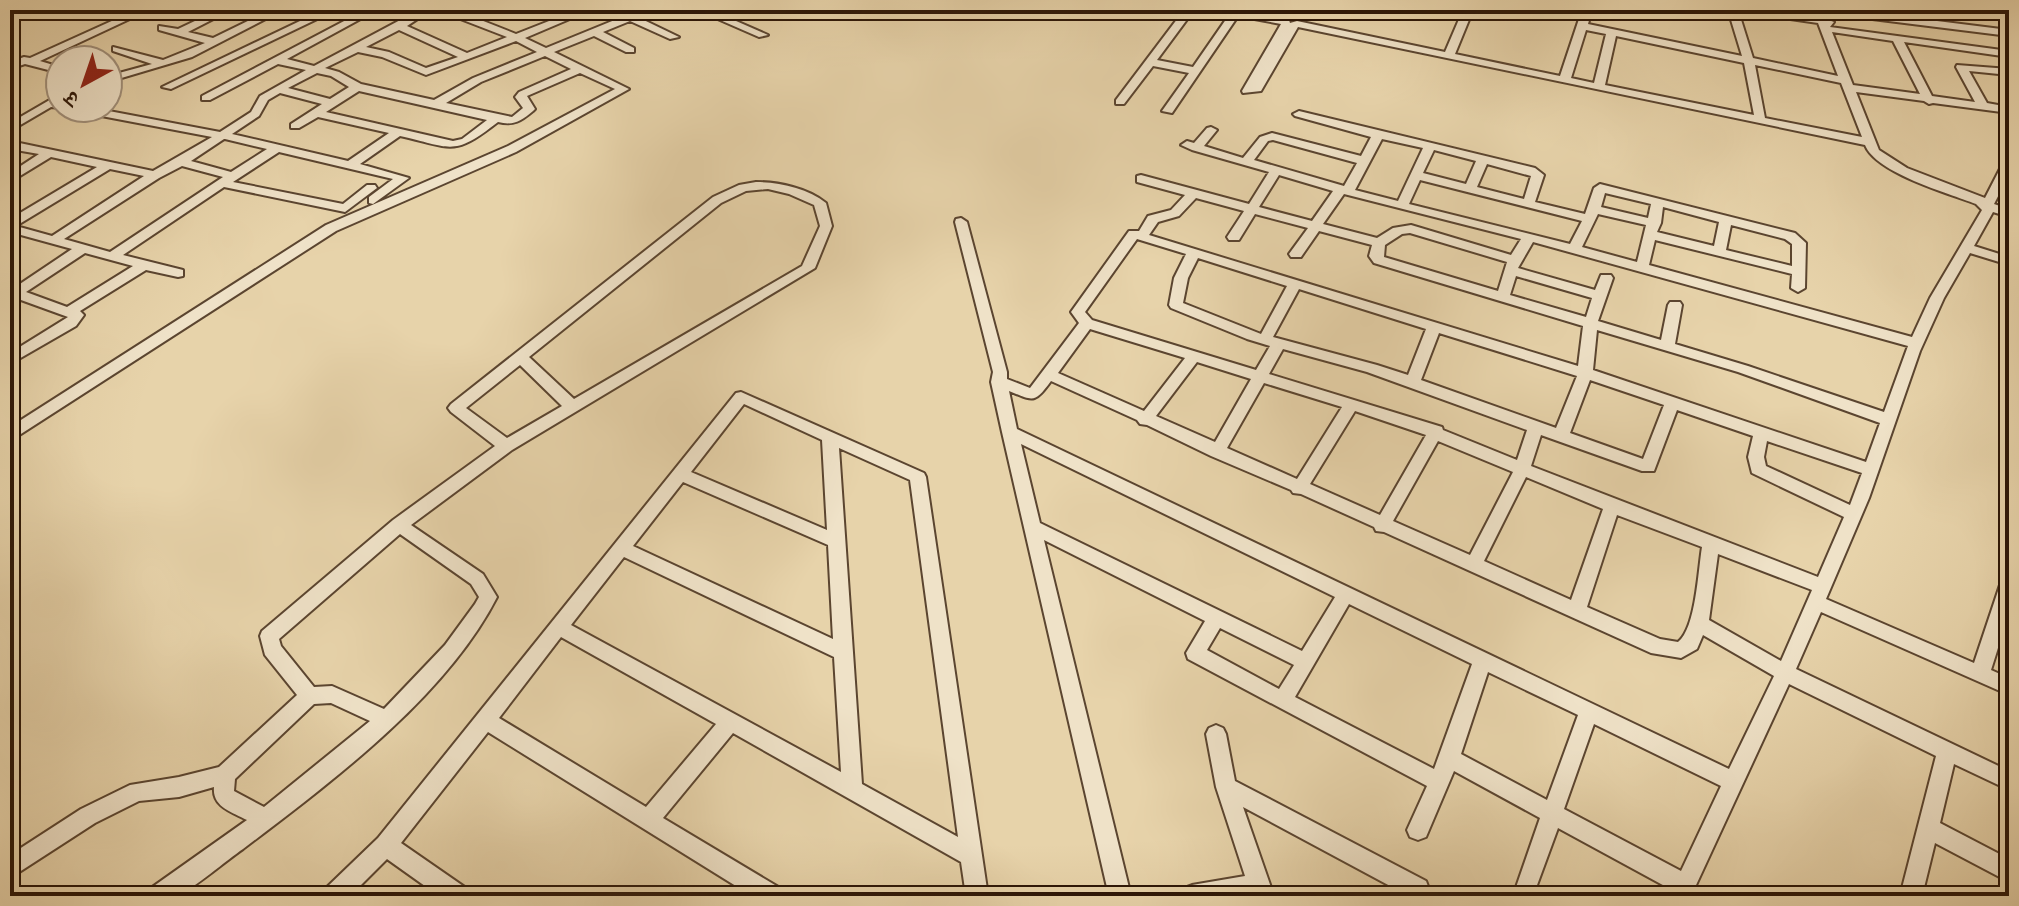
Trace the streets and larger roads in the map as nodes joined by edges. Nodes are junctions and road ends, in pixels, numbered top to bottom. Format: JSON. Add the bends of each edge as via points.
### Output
{"nodes":[{"id":1,"x":144,"y":10,"type":"edge"},
{"id":2,"x":226,"y":10,"type":"edge"},
{"id":3,"x":278,"y":10,"type":"edge"},
{"id":4,"x":331,"y":10,"type":"edge"},
{"id":5,"x":372,"y":10,"type":"edge"},
{"id":6,"x":426,"y":10,"type":"edge"},
{"id":7,"x":442,"y":10,"type":"edge"},
{"id":8,"x":548,"y":10,"type":"edge"},
{"id":9,"x":586,"y":10,"type":"edge"},
{"id":10,"x":615,"y":10,"type":"edge"},
{"id":11,"x":702,"y":10,"type":"edge"},
{"id":12,"x":1189,"y":10,"type":"edge"},
{"id":13,"x":1219,"y":10,"type":"edge"},
{"id":14,"x":1304,"y":10,"type":"edge"},
{"id":15,"x":1468,"y":10,"type":"edge"},
{"id":16,"x":1587,"y":10,"type":"edge"},
{"id":17,"x":1733,"y":10,"type":"edge"},
{"id":18,"x":1749,"y":10,"type":"edge"},
{"id":19,"x":1952,"y":10,"type":"edge"},
{"id":20,"x":1237,"y":11,"type":"edge"},
{"id":21,"x":1990,"y":12,"type":"edge"},
{"id":22,"x":1888,"y":14,"type":"edge"},
{"id":23,"x":631,"y":17,"type":"junction"},
{"id":24,"x":1826,"y":17,"type":"edge"},
{"id":25,"x":2009,"y":17,"type":"edge"},
{"id":26,"x":565,"y":18,"type":"junction"},
{"id":27,"x":1291,"y":21,"type":"edge"},
{"id":28,"x":399,"y":26,"type":"junction"},
{"id":29,"x":1582,"y":26,"type":"junction"},
{"id":30,"x":163,"y":28,"type":"dead end"},
{"id":31,"x":1974,"y":29,"type":"junction"},
{"id":32,"x":594,"y":32,"type":"junction"},
{"id":33,"x":1612,"y":32,"type":"junction"},
{"id":34,"x":179,"y":33,"type":"junction"},
{"id":35,"x":2009,"y":33,"type":"edge"},
{"id":36,"x":325,"y":35,"type":"junction"},
{"id":37,"x":763,"y":35,"type":"dead end"},
{"id":38,"x":516,"y":37,"type":"junction"},
{"id":39,"x":674,"y":37,"type":"dead end"},
{"id":40,"x":337,"y":38,"type":"dead end"},
{"id":41,"x":1897,"y":39,"type":"junction"},
{"id":42,"x":215,"y":42,"type":"junction"},
{"id":43,"x":356,"y":45,"type":"junction"},
{"id":44,"x":630,"y":50,"type":"dead end"},
{"id":45,"x":124,"y":51,"type":"edge"},
{"id":46,"x":1987,"y":51,"type":"junction"},
{"id":47,"x":547,"y":53,"type":"junction"},
{"id":48,"x":2009,"y":54,"type":"edge"},
{"id":49,"x":10,"y":55,"type":"edge"},
{"id":50,"x":1449,"y":56,"type":"junction"},
{"id":51,"x":184,"y":57,"type":"junction"},
{"id":52,"x":467,"y":57,"type":"junction"},
{"id":53,"x":277,"y":60,"type":"junction"},
{"id":54,"x":27,"y":61,"type":"junction"},
{"id":55,"x":1749,"y":61,"type":"junction"},
{"id":56,"x":1150,"y":62,"type":"junction"},
{"id":57,"x":163,"y":64,"type":"junction"},
{"id":58,"x":217,"y":64,"type":"junction"},
{"id":59,"x":10,"y":66,"type":"edge"},
{"id":60,"x":44,"y":66,"type":"edge"},
{"id":61,"x":315,"y":69,"type":"junction"},
{"id":62,"x":580,"y":69,"type":"junction"},
{"id":63,"x":1195,"y":71,"type":"junction"},
{"id":64,"x":1263,"y":71,"type":"dead end"},
{"id":65,"x":254,"y":72,"type":"junction"},
{"id":66,"x":2005,"y":72,"type":"edge"},
{"id":67,"x":124,"y":75,"type":"edge"},
{"id":68,"x":1565,"y":78,"type":"junction"},
{"id":69,"x":1849,"y":85,"type":"junction"},
{"id":70,"x":1599,"y":86,"type":"junction"},
{"id":71,"x":2009,"y":86,"type":"edge"},
{"id":72,"x":167,"y":87,"type":"dead end"},
{"id":73,"x":357,"y":87,"type":"junction"},
{"id":74,"x":278,"y":89,"type":"junction"},
{"id":75,"x":206,"y":98,"type":"dead end"},
{"id":76,"x":1929,"y":101,"type":"junction"},
{"id":77,"x":1120,"y":102,"type":"dead end"},
{"id":78,"x":331,"y":103,"type":"junction"},
{"id":79,"x":436,"y":104,"type":"junction"},
{"id":80,"x":1983,"y":107,"type":"junction"},
{"id":81,"x":44,"y":109,"type":"edge"},
{"id":82,"x":2009,"y":110,"type":"edge"},
{"id":83,"x":1168,"y":111,"type":"dead end"},
{"id":84,"x":316,"y":113,"type":"junction"},
{"id":85,"x":1299,"y":114,"type":"dead end"},
{"id":86,"x":124,"y":117,"type":"edge"},
{"id":87,"x":496,"y":118,"type":"junction"},
{"id":88,"x":1760,"y":119,"type":"junction"},
{"id":89,"x":1326,"y":121,"type":"junction"},
{"id":90,"x":295,"y":126,"type":"dead end"},
{"id":91,"x":10,"y":128,"type":"edge"},
{"id":92,"x":1211,"y":130,"type":"dead end"},
{"id":93,"x":397,"y":133,"type":"junction"},
{"id":94,"x":1378,"y":135,"type":"junction"},
{"id":95,"x":225,"y":136,"type":"junction"},
{"id":96,"x":1868,"y":142,"type":"junction"},
{"id":97,"x":10,"y":145,"type":"edge"},
{"id":98,"x":1311,"y":146,"type":"junction"},
{"id":99,"x":1430,"y":146,"type":"junction"},
{"id":100,"x":279,"y":147,"type":"junction"},
{"id":101,"x":49,"y":153,"type":"junction"},
{"id":102,"x":1882,"y":158,"type":"junction"},
{"id":103,"x":1483,"y":159,"type":"junction"},
{"id":104,"x":1247,"y":161,"type":"junction"},
{"id":105,"x":1365,"y":161,"type":"junction"},
{"id":106,"x":181,"y":162,"type":"junction"},
{"id":107,"x":2009,"y":163,"type":"edge"},
{"id":108,"x":108,"y":165,"type":"junction"},
{"id":109,"x":350,"y":165,"type":"junction"},
{"id":110,"x":1277,"y":169,"type":"junction"},
{"id":111,"x":155,"y":175,"type":"junction"},
{"id":112,"x":1416,"y":175,"type":"junction"},
{"id":113,"x":10,"y":178,"type":"edge"},
{"id":114,"x":227,"y":179,"type":"junction"},
{"id":115,"x":1141,"y":179,"type":"dead end"},
{"id":116,"x":2004,"y":184,"type":"edge"},
{"id":117,"x":371,"y":188,"type":"dead end"},
{"id":118,"x":1470,"y":189,"type":"junction"},
{"id":119,"x":1345,"y":190,"type":"junction"},
{"id":120,"x":1193,"y":194,"type":"junction"},
{"id":121,"x":1658,"y":202,"type":"junction"},
{"id":122,"x":1528,"y":204,"type":"junction"},
{"id":123,"x":1402,"y":206,"type":"junction"},
{"id":124,"x":1987,"y":206,"type":"junction"},
{"id":125,"x":345,"y":208,"type":"junction"},
{"id":126,"x":1252,"y":211,"type":"junction"},
{"id":127,"x":2009,"y":213,"type":"edge"},
{"id":128,"x":1592,"y":214,"type":"junction"},
{"id":129,"x":1726,"y":218,"type":"junction"},
{"id":130,"x":961,"y":222,"type":"dead end"},
{"id":131,"x":10,"y":226,"type":"edge"},
{"id":132,"x":1316,"y":228,"type":"junction"},
{"id":133,"x":1653,"y":229,"type":"junction"},
{"id":134,"x":27,"y":233,"type":"junction"},
{"id":135,"x":1142,"y":236,"type":"junction"},
{"id":136,"x":1234,"y":237,"type":"dead end"},
{"id":137,"x":1529,"y":237,"type":"junction"},
{"id":138,"x":54,"y":240,"type":"junction"},
{"id":139,"x":10,"y":243,"type":"edge"},
{"id":140,"x":1379,"y":243,"type":"junction"},
{"id":141,"x":83,"y":248,"type":"junction"},
{"id":142,"x":1966,"y":248,"type":"junction"},
{"id":143,"x":1574,"y":249,"type":"junction"},
{"id":144,"x":1194,"y":252,"type":"junction"},
{"id":145,"x":1719,"y":252,"type":"junction"},
{"id":146,"x":1296,"y":254,"type":"dead end"},
{"id":147,"x":114,"y":255,"type":"junction"},
{"id":148,"x":2009,"y":261,"type":"edge"},
{"id":149,"x":144,"y":265,"type":"junction"},
{"id":150,"x":1513,"y":265,"type":"junction"},
{"id":151,"x":1642,"y":268,"type":"junction"},
{"id":152,"x":1796,"y":271,"type":"junction"},
{"id":153,"x":178,"y":273,"type":"dead end"},
{"id":154,"x":1606,"y":278,"type":"dead end"},
{"id":155,"x":1295,"y":283,"type":"junction"},
{"id":156,"x":1798,"y":288,"type":"dead end"},
{"id":157,"x":12,"y":292,"type":"edge"},
{"id":158,"x":1598,"y":295,"type":"junction"},
{"id":159,"x":1503,"y":296,"type":"junction"},
{"id":160,"x":1675,"y":305,"type":"dead end"},
{"id":161,"x":72,"y":310,"type":"junction"},
{"id":162,"x":1591,"y":322,"type":"junction"},
{"id":163,"x":1087,"y":323,"type":"junction"},
{"id":164,"x":1435,"y":325,"type":"junction"},
{"id":165,"x":1272,"y":341,"type":"junction"},
{"id":166,"x":1916,"y":343,"type":"junction"},
{"id":167,"x":1667,"y":347,"type":"junction"},
{"id":168,"x":1195,"y":355,"type":"junction"},
{"id":169,"x":520,"y":357,"type":"junction"},
{"id":170,"x":10,"y":359,"type":"edge"},
{"id":171,"x":1585,"y":373,"type":"junction"},
{"id":172,"x":1050,"y":375,"type":"junction"},
{"id":173,"x":1264,"y":375,"type":"junction"},
{"id":174,"x":999,"y":382,"type":"junction"},
{"id":175,"x":1412,"y":383,"type":"junction"},
{"id":176,"x":1672,"y":403,"type":"junction"},
{"id":177,"x":1351,"y":404,"type":"junction"},
{"id":178,"x":573,"y":407,"type":"junction"},
{"id":179,"x":1145,"y":420,"type":"junction"},
{"id":180,"x":1889,"y":420,"type":"junction"},
{"id":181,"x":1536,"y":427,"type":"junction"},
{"id":182,"x":1436,"y":431,"type":"junction"},
{"id":183,"x":1010,"y":432,"type":"junction"},
{"id":184,"x":1761,"y":433,"type":"junction"},
{"id":185,"x":10,"y":435,"type":"edge"},
{"id":186,"x":1561,"y":436,"type":"junction"},
{"id":187,"x":830,"y":437,"type":"junction"},
{"id":188,"x":506,"y":446,"type":"junction"},
{"id":189,"x":1217,"y":452,"type":"junction"},
{"id":190,"x":1523,"y":467,"type":"junction"},
{"id":191,"x":1871,"y":470,"type":"junction"},
{"id":192,"x":680,"y":474,"type":"junction"},
{"id":193,"x":1299,"y":489,"type":"junction"},
{"id":194,"x":1612,"y":506,"type":"junction"},
{"id":195,"x":1854,"y":514,"type":"junction"},
{"id":196,"x":399,"y":525,"type":"junction"},
{"id":197,"x":1382,"y":526,"type":"junction"},
{"id":198,"x":1033,"y":527,"type":"junction"},
{"id":199,"x":836,"y":541,"type":"junction"},
{"id":200,"x":1711,"y":545,"type":"junction"},
{"id":201,"x":621,"y":548,"type":"junction"},
{"id":202,"x":1473,"y":566,"type":"junction"},
{"id":203,"x":2009,"y":585,"type":"edge"},
{"id":204,"x":1346,"y":594,"type":"junction"},
{"id":205,"x":1819,"y":594,"type":"junction"},
{"id":206,"x":1576,"y":612,"type":"junction"},
{"id":207,"x":1217,"y":618,"type":"junction"},
{"id":208,"x":1699,"y":624,"type":"junction"},
{"id":209,"x":559,"y":627,"type":"junction"},
{"id":210,"x":843,"y":652,"type":"junction"},
{"id":211,"x":1483,"y":660,"type":"junction"},
{"id":212,"x":1304,"y":661,"type":"junction"},
{"id":213,"x":1785,"y":673,"type":"junction"},
{"id":214,"x":1980,"y":674,"type":"junction"},
{"id":215,"x":2009,"y":687,"type":"edge"},
{"id":216,"x":309,"y":696,"type":"junction"},
{"id":217,"x":1283,"y":700,"type":"junction"},
{"id":218,"x":1589,"y":711,"type":"junction"},
{"id":219,"x":386,"y":719,"type":"junction"},
{"id":220,"x":485,"y":720,"type":"junction"},
{"id":221,"x":730,"y":722,"type":"junction"},
{"id":222,"x":1216,"y":734,"type":"dead end"},
{"id":223,"x":1947,"y":751,"type":"junction"},
{"id":224,"x":1449,"y":758,"type":"junction"},
{"id":225,"x":225,"y":775,"type":"junction"},
{"id":226,"x":1733,"y":781,"type":"junction"},
{"id":227,"x":2009,"y":781,"type":"edge"},
{"id":228,"x":1439,"y":782,"type":"junction"},
{"id":229,"x":1226,"y":787,"type":"junction"},
{"id":230,"x":852,"y":790,"type":"junction"},
{"id":231,"x":1553,"y":813,"type":"junction"},
{"id":232,"x":266,"y":819,"type":"junction"},
{"id":233,"x":648,"y":820,"type":"junction"},
{"id":234,"x":1928,"y":828,"type":"junction"},
{"id":235,"x":1418,"y":830,"type":"dead end"},
{"id":236,"x":386,"y":845,"type":"junction"},
{"id":237,"x":972,"y":856,"type":"junction"},
{"id":238,"x":10,"y":867,"type":"edge"},
{"id":239,"x":2009,"y":871,"type":"edge"},
{"id":240,"x":1261,"y":890,"type":"edge"},
{"id":241,"x":1683,"y":890,"type":"edge"},
{"id":242,"x":1523,"y":894,"type":"edge"},
{"id":243,"x":159,"y":896,"type":"edge"},
{"id":244,"x":334,"y":896,"type":"edge"},
{"id":245,"x":458,"y":896,"type":"edge"},
{"id":246,"x":772,"y":896,"type":"edge"},
{"id":247,"x":977,"y":896,"type":"edge"},
{"id":248,"x":1120,"y":896,"type":"edge"},
{"id":249,"x":1192,"y":896,"type":"edge"},
{"id":250,"x":1415,"y":896,"type":"edge"},
{"id":251,"x":1911,"y":896,"type":"edge"}],
"edges":[{"from":1,"to":54,"type":"street"},
{"from":2,"to":34,"type":"street"},
{"from":3,"to":42,"type":"street"},
{"from":4,"to":58,"type":"street"},
{"from":5,"to":36,"type":"street"},
{"from":6,"to":28,"type":"street"},
{"from":7,"to":38,"type":"street"},
{"from":8,"to":26,"type":"street"},
{"from":9,"to":26,"type":"street"},
{"from":10,"to":23,"type":"street"},
{"from":11,"to":37,"type":"street"},
{"from":12,"to":56,"type":"street"},
{"from":13,"to":20,"type":"street"},
{"from":14,"to":27,"type":"street"},
{"from":15,"to":50,"type":"street"},
{"from":16,"to":29,"type":"street"},
{"from":17,"to":55,"type":"street"},
{"from":18,"to":24,"type":"street"},
{"from":19,"to":21,"type":"street"},
{"from":20,"to":27,"type":"street"},
{"from":20,"to":63,"type":"street"},
{"from":21,"to":25,"type":"street"},
{"from":22,"to":24,"type":"street"},
{"from":22,"to":31,"type":"street"},
{"from":23,"to":32,"type":"street"},
{"from":23,"to":39,"type":"street"},
{"from":24,"to":41,"type":"street"},
{"from":24,"to":69,"type":"street"},
{"from":26,"to":38,"type":"street"},
{"from":27,"to":50,"type":"street"},
{"from":27,"to":64,"type":"street"},
{"from":28,"to":43,"type":"street"},
{"from":28,"to":52,"type":"street"},
{"from":29,"to":33,"type":"street"},
{"from":29,"to":68,"type":"street"},
{"from":30,"to":34,"type":"street"},
{"from":31,"to":35,"type":"street"},
{"from":31,"to":46,"type":"street"},
{"from":32,"to":44,"type":"street"},
{"from":32,"to":47,"type":"street"},
{"from":33,"to":55,"type":"street"},
{"from":33,"to":70,"type":"street"},
{"from":34,"to":42,"type":"street"},
{"from":36,"to":40,"type":"street"},
{"from":36,"to":53,"type":"street"},
{"from":38,"to":47,"type":"street"},
{"from":38,"to":52,"type":"street"},
{"from":41,"to":46,"type":"street"},
{"from":41,"to":76,"type":"street"},
{"from":42,"to":51,"type":"street"},
{"from":43,"to":52,"type":"street","via":[[426,72]]},
{"from":43,"to":61,"type":"street"},
{"from":45,"to":57,"type":"street"},
{"from":46,"to":48,"type":"street"},
{"from":47,"to":62,"type":"street"},
{"from":47,"to":79,"type":"street","via":[[461,87]]},
{"from":49,"to":54,"type":"street"},
{"from":50,"to":68,"type":"street"},
{"from":51,"to":57,"type":"street"},
{"from":51,"to":58,"type":"street"},
{"from":53,"to":61,"type":"street"},
{"from":53,"to":65,"type":"street"},
{"from":54,"to":59,"type":"street"},
{"from":54,"to":60,"type":"street"},
{"from":55,"to":69,"type":"street"},
{"from":55,"to":88,"type":"street"},
{"from":56,"to":63,"type":"street"},
{"from":56,"to":77,"type":"street"},
{"from":57,"to":67,"type":"street"},
{"from":58,"to":65,"type":"street"},
{"from":58,"to":72,"type":"street"},
{"from":61,"to":73,"type":"street"},
{"from":61,"to":74,"type":"street"},
{"from":62,"to":87,"type":"street","via":[[523,94],[529,109],[515,120]]},
{"from":62,"to":185,"type":"street","via":[[624,89],[512,149],[331,228]]},
{"from":63,"to":83,"type":"street"},
{"from":65,"to":75,"type":"street"},
{"from":66,"to":71,"type":"street"},
{"from":66,"to":80,"type":"street","via":[[1960,69]]},
{"from":68,"to":70,"type":"street"},
{"from":69,"to":76,"type":"street"},
{"from":69,"to":96,"type":"street"},
{"from":69,"to":102,"type":"street"},
{"from":70,"to":88,"type":"street"},
{"from":73,"to":78,"type":"street"},
{"from":73,"to":79,"type":"street"},
{"from":74,"to":78,"type":"street"},
{"from":74,"to":95,"type":"street"},
{"from":76,"to":80,"type":"street"},
{"from":78,"to":84,"type":"street"},
{"from":79,"to":87,"type":"street"},
{"from":80,"to":82,"type":"street"},
{"from":81,"to":91,"type":"street"},
{"from":84,"to":90,"type":"street"},
{"from":84,"to":93,"type":"street"},
{"from":85,"to":89,"type":"street"},
{"from":86,"to":95,"type":"street"},
{"from":87,"to":93,"type":"street","via":[[453,145]]},
{"from":88,"to":96,"type":"street"},
{"from":89,"to":94,"type":"street"},
{"from":89,"to":98,"type":"street"},
{"from":92,"to":104,"type":"street","via":[[1192,146]]},
{"from":93,"to":109,"type":"street"},
{"from":94,"to":99,"type":"street"},
{"from":94,"to":105,"type":"street"},
{"from":95,"to":100,"type":"street"},
{"from":95,"to":106,"type":"street"},
{"from":96,"to":102,"type":"street"},
{"from":97,"to":101,"type":"street"},
{"from":98,"to":104,"type":"street","via":[[1268,136]]},
{"from":98,"to":105,"type":"street"},
{"from":99,"to":103,"type":"street"},
{"from":99,"to":112,"type":"street"},
{"from":100,"to":109,"type":"street"},
{"from":100,"to":114,"type":"street"},
{"from":101,"to":108,"type":"street"},
{"from":101,"to":113,"type":"street"},
{"from":102,"to":124,"type":"street"},
{"from":103,"to":118,"type":"street"},
{"from":103,"to":122,"type":"street","via":[[1537,173]]},
{"from":104,"to":110,"type":"street"},
{"from":105,"to":119,"type":"street"},
{"from":106,"to":111,"type":"street"},
{"from":106,"to":114,"type":"street"},
{"from":107,"to":116,"type":"street"},
{"from":108,"to":111,"type":"street"},
{"from":108,"to":131,"type":"street"},
{"from":109,"to":125,"type":"street","via":[[404,180],[366,204]]},
{"from":110,"to":119,"type":"street"},
{"from":110,"to":126,"type":"street"},
{"from":111,"to":138,"type":"street"},
{"from":112,"to":118,"type":"street"},
{"from":112,"to":123,"type":"street"},
{"from":114,"to":125,"type":"street"},
{"from":114,"to":147,"type":"street"},
{"from":115,"to":120,"type":"street"},
{"from":116,"to":124,"type":"street"},
{"from":117,"to":125,"type":"street"},
{"from":118,"to":122,"type":"street"},
{"from":119,"to":123,"type":"street"},
{"from":119,"to":132,"type":"street"},
{"from":120,"to":126,"type":"street"},
{"from":120,"to":135,"type":"street","via":[[1175,213],[1153,219]]},
{"from":121,"to":128,"type":"street","via":[[1600,188]]},
{"from":121,"to":129,"type":"street"},
{"from":121,"to":133,"type":"street"},
{"from":122,"to":128,"type":"street"},
{"from":123,"to":137,"type":"street"},
{"from":124,"to":127,"type":"street"},
{"from":124,"to":142,"type":"street"},
{"from":126,"to":132,"type":"street"},
{"from":126,"to":136,"type":"street"},
{"from":128,"to":133,"type":"street"},
{"from":128,"to":143,"type":"street"},
{"from":129,"to":145,"type":"street"},
{"from":129,"to":152,"type":"street","via":[[1796,240]]},
{"from":130,"to":174,"type":"street"},
{"from":131,"to":134,"type":"street"},
{"from":132,"to":140,"type":"street"},
{"from":132,"to":146,"type":"street"},
{"from":133,"to":145,"type":"street"},
{"from":133,"to":151,"type":"street"},
{"from":134,"to":138,"type":"street"},
{"from":134,"to":139,"type":"street"},
{"from":135,"to":144,"type":"street"},
{"from":135,"to":163,"type":"street","via":[[1134,234],[1078,312]]},
{"from":137,"to":143,"type":"street"},
{"from":137,"to":150,"type":"street"},
{"from":138,"to":141,"type":"street"},
{"from":140,"to":150,"type":"street","via":[[1411,229]]},
{"from":140,"to":159,"type":"street","via":[[1379,260]]},
{"from":141,"to":147,"type":"street"},
{"from":141,"to":157,"type":"street"},
{"from":142,"to":148,"type":"street"},
{"from":142,"to":166,"type":"street"},
{"from":143,"to":151,"type":"street"},
{"from":144,"to":155,"type":"street"},
{"from":144,"to":165,"type":"street","via":[[1176,305]]},
{"from":145,"to":152,"type":"street"},
{"from":147,"to":149,"type":"street"},
{"from":149,"to":153,"type":"street"},
{"from":149,"to":161,"type":"street"},
{"from":150,"to":158,"type":"street"},
{"from":150,"to":159,"type":"street"},
{"from":151,"to":166,"type":"street"},
{"from":152,"to":156,"type":"street"},
{"from":154,"to":158,"type":"street"},
{"from":155,"to":164,"type":"street"},
{"from":155,"to":165,"type":"street"},
{"from":157,"to":161,"type":"street"},
{"from":158,"to":162,"type":"street"},
{"from":159,"to":162,"type":"street"},
{"from":160,"to":167,"type":"street"},
{"from":161,"to":170,"type":"street","via":[[77,315],[71,323]]},
{"from":162,"to":167,"type":"street"},
{"from":162,"to":171,"type":"street"},
{"from":163,"to":168,"type":"street"},
{"from":163,"to":172,"type":"street"},
{"from":164,"to":171,"type":"street"},
{"from":164,"to":175,"type":"street"},
{"from":165,"to":173,"type":"street"},
{"from":165,"to":175,"type":"street"},
{"from":166,"to":180,"type":"street"},
{"from":167,"to":180,"type":"street"},
{"from":168,"to":173,"type":"street"},
{"from":168,"to":179,"type":"street"},
{"from":169,"to":178,"type":"street"},
{"from":169,"to":178,"type":"street","via":[[735,188],[750,183],[804,194],[820,203],[826,226],[808,268]]},
{"from":169,"to":188,"type":"street","via":[[456,408]]},
{"from":171,"to":176,"type":"street"},
{"from":171,"to":186,"type":"street"},
{"from":172,"to":174,"type":"street","via":[[1033,395]]},
{"from":172,"to":179,"type":"street"},
{"from":173,"to":177,"type":"street"},
{"from":173,"to":189,"type":"street"},
{"from":174,"to":183,"type":"street"},
{"from":175,"to":181,"type":"street"},
{"from":176,"to":184,"type":"street"},
{"from":176,"to":186,"type":"street","via":[[1648,467]]},
{"from":177,"to":182,"type":"street"},
{"from":177,"to":193,"type":"street"},
{"from":178,"to":188,"type":"street"},
{"from":179,"to":189,"type":"street"},
{"from":180,"to":191,"type":"street"},
{"from":181,"to":186,"type":"street"},
{"from":181,"to":190,"type":"street"},
{"from":182,"to":190,"type":"street"},
{"from":182,"to":197,"type":"street"},
{"from":183,"to":198,"type":"street"},
{"from":183,"to":204,"type":"street"},
{"from":184,"to":191,"type":"street"},
{"from":184,"to":195,"type":"street","via":[[1758,469]]},
{"from":187,"to":192,"type":"street","via":[[741,397]]},
{"from":187,"to":199,"type":"street"},
{"from":187,"to":237,"type":"street","via":[[918,477]]},
{"from":188,"to":196,"type":"street"},
{"from":189,"to":193,"type":"street"},
{"from":190,"to":194,"type":"street"},
{"from":190,"to":202,"type":"street"},
{"from":191,"to":195,"type":"street"},
{"from":192,"to":199,"type":"street"},
{"from":192,"to":201,"type":"street"},
{"from":193,"to":197,"type":"street"},
{"from":194,"to":200,"type":"street"},
{"from":194,"to":206,"type":"street"},
{"from":195,"to":205,"type":"street"},
{"from":196,"to":216,"type":"street","via":[[269,636],[272,649]]},
{"from":196,"to":219,"type":"street","via":[[477,579],[488,597],[472,629]]},
{"from":197,"to":202,"type":"street"},
{"from":198,"to":207,"type":"street"},
{"from":198,"to":248,"type":"street"},
{"from":199,"to":210,"type":"street"},
{"from":200,"to":205,"type":"street"},
{"from":200,"to":208,"type":"street"},
{"from":201,"to":209,"type":"street"},
{"from":201,"to":210,"type":"street"},
{"from":202,"to":206,"type":"street"},
{"from":203,"to":214,"type":"street"},
{"from":204,"to":211,"type":"street"},
{"from":204,"to":212,"type":"street"},
{"from":205,"to":213,"type":"street"},
{"from":205,"to":214,"type":"street"},
{"from":206,"to":208,"type":"street","via":[[1670,649],[1681,650],[1690,643]]},
{"from":207,"to":212,"type":"street"},
{"from":207,"to":217,"type":"street","via":[[1195,653]]},
{"from":208,"to":213,"type":"street"},
{"from":209,"to":220,"type":"street"},
{"from":209,"to":221,"type":"street"},
{"from":210,"to":230,"type":"street"},
{"from":211,"to":218,"type":"street"},
{"from":211,"to":224,"type":"street"},
{"from":212,"to":217,"type":"street"},
{"from":213,"to":223,"type":"street"},
{"from":213,"to":226,"type":"street"},
{"from":214,"to":215,"type":"street"},
{"from":216,"to":219,"type":"street","via":[[332,694]]},
{"from":216,"to":225,"type":"street"},
{"from":217,"to":228,"type":"street"},
{"from":218,"to":226,"type":"street"},
{"from":218,"to":231,"type":"street"},
{"from":219,"to":232,"type":"street"},
{"from":220,"to":233,"type":"street"},
{"from":220,"to":236,"type":"street"},
{"from":221,"to":230,"type":"street"},
{"from":221,"to":233,"type":"street"},
{"from":222,"to":229,"type":"street"},
{"from":223,"to":227,"type":"street"},
{"from":223,"to":234,"type":"street"},
{"from":224,"to":228,"type":"street"},
{"from":224,"to":231,"type":"street"},
{"from":225,"to":232,"type":"street","via":[[223,796]]},
{"from":225,"to":238,"type":"street","via":[[137,792],[88,816]]},
{"from":226,"to":241,"type":"street"},
{"from":228,"to":235,"type":"street"},
{"from":229,"to":240,"type":"street"},
{"from":229,"to":250,"type":"street","via":[[1418,889]]},
{"from":230,"to":237,"type":"street"},
{"from":231,"to":241,"type":"street"},
{"from":231,"to":242,"type":"street"},
{"from":232,"to":243,"type":"street"},
{"from":233,"to":246,"type":"street"},
{"from":234,"to":239,"type":"street"},
{"from":234,"to":251,"type":"street"},
{"from":236,"to":244,"type":"street"},
{"from":236,"to":245,"type":"street"},
{"from":237,"to":247,"type":"street"},
{"from":240,"to":249,"type":"street"}]}
